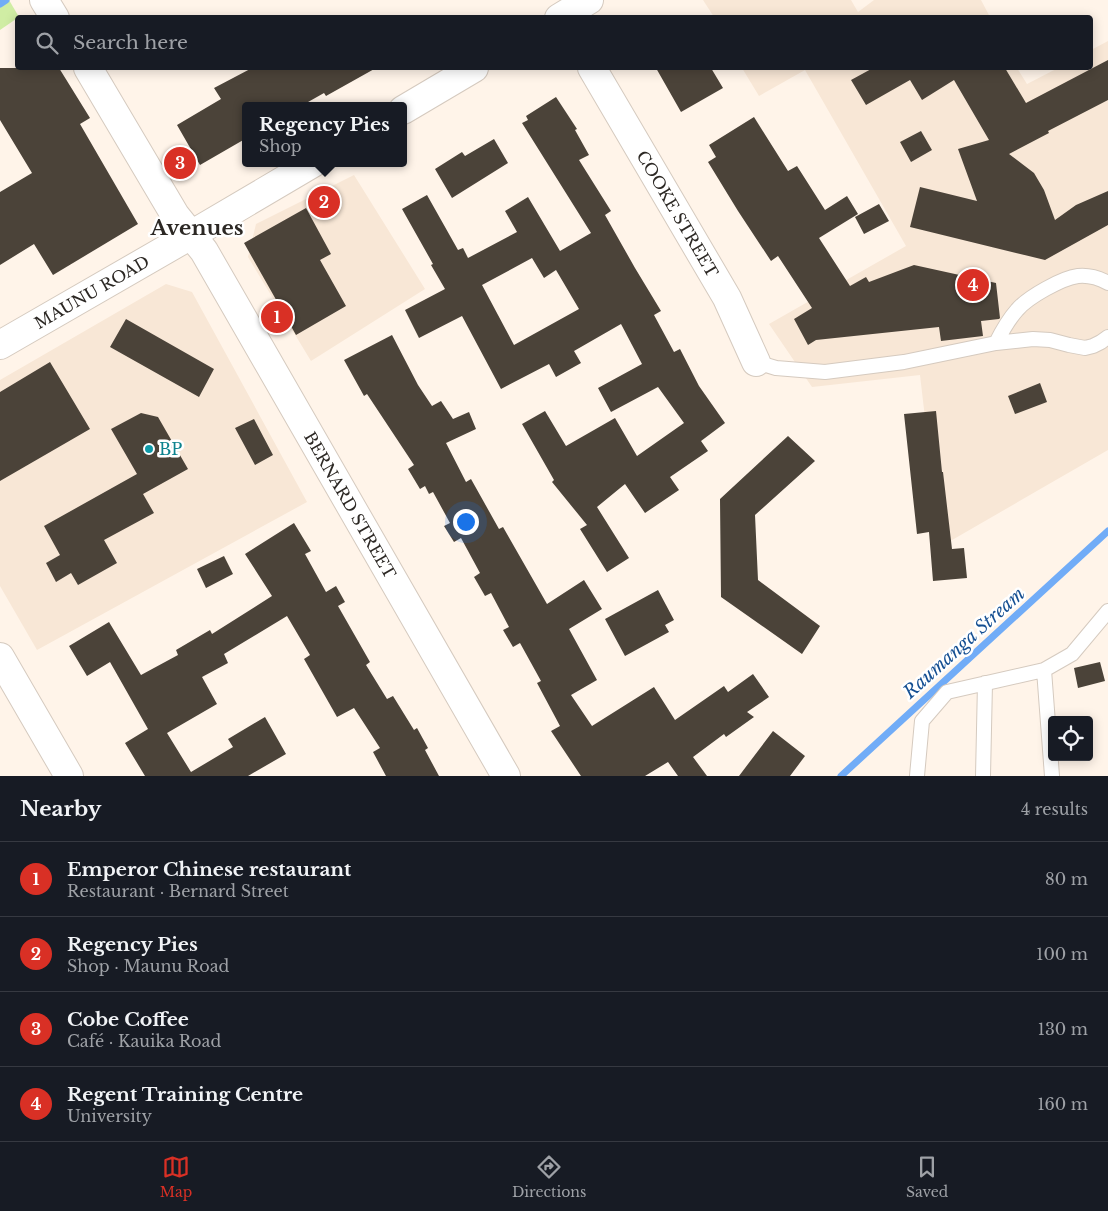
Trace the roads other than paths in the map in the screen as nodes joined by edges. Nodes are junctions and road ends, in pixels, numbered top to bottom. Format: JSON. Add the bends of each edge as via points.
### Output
{"nodes":[{"id":1,"x":589,"y":0,"type":"edge"},
{"id":2,"x":563,"y":15,"type":"edge"},
{"id":3,"x":89,"y":70,"type":"edge"},
{"id":4,"x":471,"y":70,"type":"edge"},
{"id":5,"x":593,"y":70,"type":"edge"},
{"id":6,"x":407,"y":108,"type":"edge"},
{"id":7,"x":306,"y":167,"type":"edge"},
{"id":8,"x":191,"y":235,"type":"junction"},
{"id":9,"x":1108,"y":283,"type":"edge"},
{"id":10,"x":1108,"y":337,"type":"edge"},
{"id":11,"x":996,"y":343,"type":"junction"},
{"id":12,"x":0,"y":345,"type":"edge"},
{"id":13,"x":756,"y":362,"type":"joint"},
{"id":14,"x":1108,"y":611,"type":"edge"},
{"id":15,"x":0,"y":657,"type":"edge"},
{"id":16,"x":1044,"y":670,"type":"junction"},
{"id":17,"x":985,"y":683,"type":"junction"},
{"id":18,"x":69,"y":776,"type":"edge"},
{"id":19,"x":506,"y":776,"type":"edge"},
{"id":20,"x":917,"y":776,"type":"edge"},
{"id":21,"x":983,"y":776,"type":"edge"},
{"id":22,"x":1052,"y":776,"type":"edge"}],
"edges":[{"from":1,"to":2,"type":"street"},
{"from":3,"to":8,"type":"street","name":"BERNARD STREET","via":[[175,215]]},
{"from":4,"to":6,"type":"street"},
{"from":5,"to":13,"type":"street","name":"COOKE STREET","via":[[727,298]]},
{"from":7,"to":8,"type":"street","name":"MAUNU ROAD"},
{"from":8,"to":12,"type":"street","name":"MAUNU ROAD"},
{"from":8,"to":19,"type":"street","name":"BERNARD STREET","via":[[204,251]]},
{"from":9,"to":11,"type":"lane","via":[[1089,276],[1058,282],[1018,308]]},
{"from":10,"to":11,"type":"lane","via":[[1085,348],[1033,339]]},
{"from":11,"to":13,"type":"lane","via":[[904,362],[824,372],[776,368]]},
{"from":14,"to":16,"type":"lane","via":[[1072,654]]},
{"from":15,"to":18,"type":"street"},
{"from":16,"to":17,"type":"lane"},
{"from":16,"to":22,"type":"lane"},
{"from":17,"to":20,"type":"lane","via":[[948,692],[922,721]]},
{"from":17,"to":21,"type":"lane"}]}
